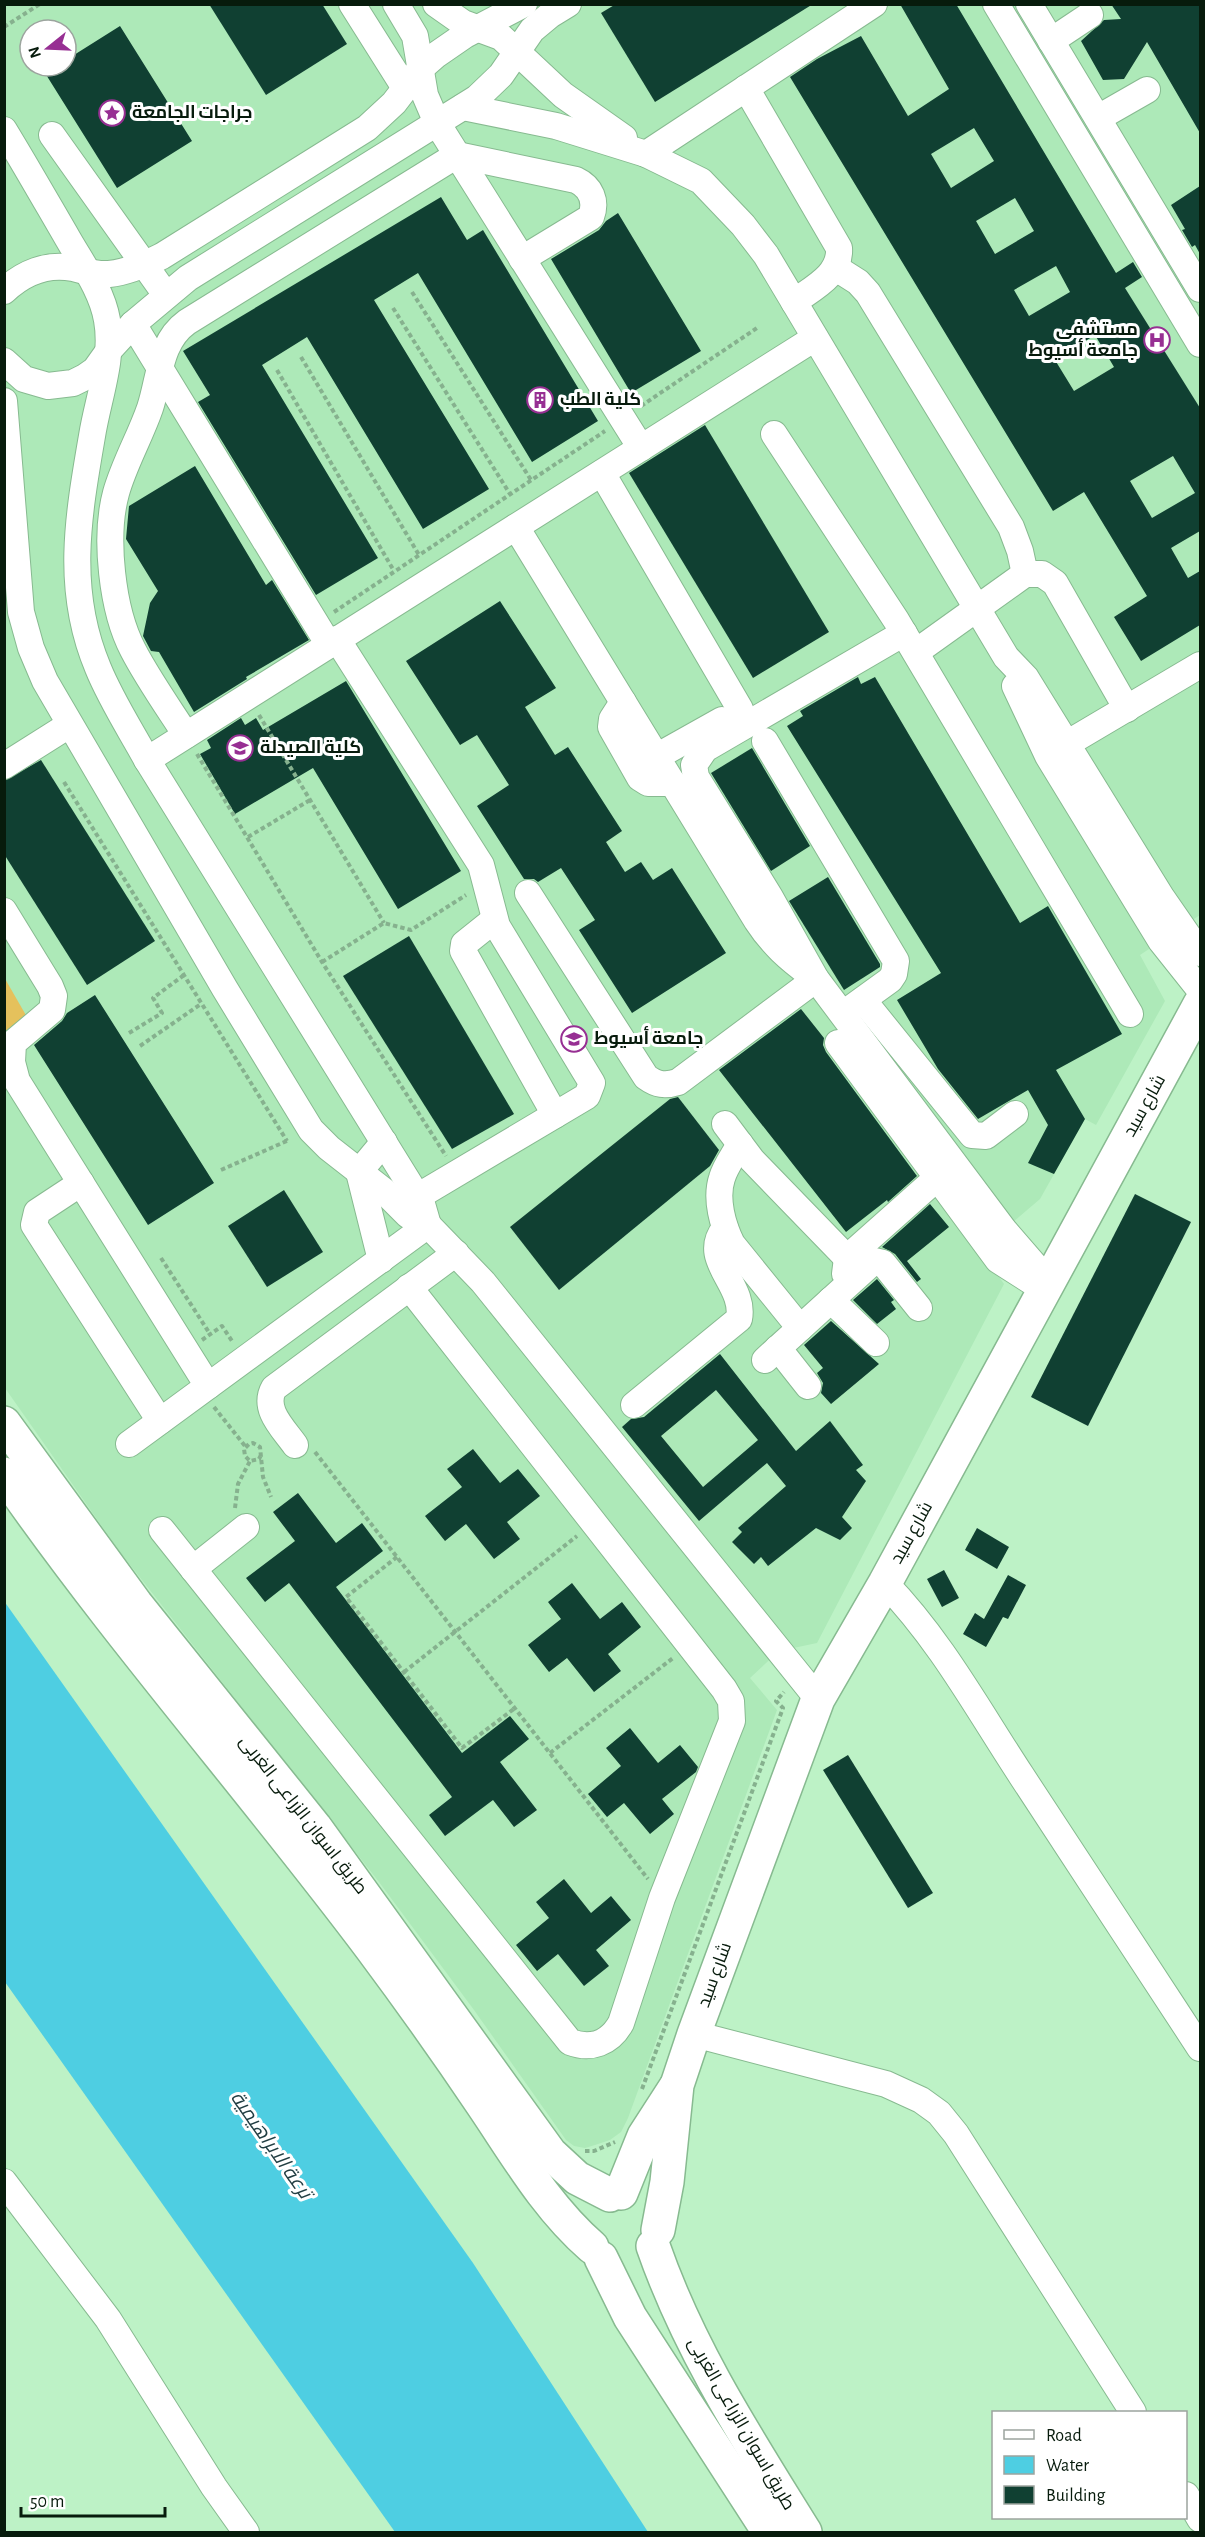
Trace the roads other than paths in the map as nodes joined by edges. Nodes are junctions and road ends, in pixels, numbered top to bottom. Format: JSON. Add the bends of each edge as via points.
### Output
{"nodes":[{"id":1,"x":352,"y":4,"type":"edge"},
{"id":2,"x":396,"y":4,"type":"edge"},
{"id":3,"x":436,"y":4,"type":"edge"},
{"id":4,"x":524,"y":4,"type":"edge"},
{"id":5,"x":568,"y":4,"type":"edge"},
{"id":6,"x":874,"y":4,"type":"edge"},
{"id":7,"x":996,"y":4,"type":"edge"},
{"id":8,"x":1029,"y":4,"type":"edge"},
{"id":9,"x":1090,"y":15,"type":"dead end"},
{"id":10,"x":480,"y":28,"type":"junction"},
{"id":11,"x":1051,"y":41,"type":"junction"},
{"id":12,"x":518,"y":51,"type":"junction"},
{"id":13,"x":413,"y":79,"type":"junction"},
{"id":14,"x":746,"y":88,"type":"junction"},
{"id":15,"x":1147,"y":90,"type":"dead end"},
{"id":16,"x":463,"y":107,"type":"junction"},
{"id":17,"x":1098,"y":118,"type":"junction"},
{"id":18,"x":437,"y":123,"type":"junction"},
{"id":19,"x":4,"y":130,"type":"edge"},
{"id":20,"x":52,"y":135,"type":"dead end"},
{"id":21,"x":646,"y":154,"type":"junction"},
{"id":22,"x":457,"y":155,"type":"junction"},
{"id":23,"x":522,"y":259,"type":"junction"},
{"id":24,"x":144,"y":264,"type":"junction"},
{"id":25,"x":836,"y":268,"type":"junction"},
{"id":26,"x":88,"y":274,"type":"junction"},
{"id":27,"x":1200,"y":289,"type":"edge"},
{"id":28,"x":4,"y":291,"type":"edge"},
{"id":29,"x":166,"y":295,"type":"junction"},
{"id":30,"x":794,"y":302,"type":"junction"},
{"id":31,"x":133,"y":324,"type":"junction"},
{"id":32,"x":815,"y":338,"type":"junction"},
{"id":33,"x":1200,"y":344,"type":"edge"},
{"id":34,"x":110,"y":349,"type":"junction"},
{"id":35,"x":4,"y":361,"type":"edge"},
{"id":36,"x":159,"y":369,"type":"junction"},
{"id":37,"x":5,"y":411,"type":"edge"},
{"id":38,"x":774,"y":434,"type":"dead end"},
{"id":39,"x":641,"y":448,"type":"junction"},
{"id":40,"x":602,"y":473,"type":"junction"},
{"id":41,"x":83,"y":486,"type":"junction"},
{"id":42,"x":117,"y":492,"type":"junction"},
{"id":43,"x":516,"y":527,"type":"junction"},
{"id":44,"x":112,"y":556,"type":"junction"},
{"id":45,"x":76,"y":557,"type":"junction"},
{"id":46,"x":1025,"y":574,"type":"junction"},
{"id":47,"x":4,"y":588,"type":"edge"},
{"id":48,"x":976,"y":608,"type":"junction"},
{"id":49,"x":21,"y":612,"type":"junction"},
{"id":50,"x":905,"y":635,"type":"junction"},
{"id":51,"x":327,"y":636,"type":"junction"},
{"id":52,"x":132,"y":649,"type":"junction"},
{"id":53,"x":1200,"y":664,"type":"edge"},
{"id":54,"x":96,"y":665,"type":"junction"},
{"id":55,"x":622,"y":702,"type":"junction"},
{"id":56,"x":740,"y":709,"type":"junction"},
{"id":57,"x":1127,"y":709,"type":"junction"},
{"id":58,"x":65,"y":717,"type":"junction"},
{"id":59,"x":186,"y":735,"type":"junction"},
{"id":60,"x":765,"y":741,"type":"dead end"},
{"id":61,"x":4,"y":745,"type":"edge"},
{"id":62,"x":1057,"y":750,"type":"junction"},
{"id":63,"x":656,"y":757,"type":"junction"},
{"id":64,"x":147,"y":760,"type":"junction"},
{"id":65,"x":4,"y":766,"type":"edge"},
{"id":66,"x":673,"y":783,"type":"junction"},
{"id":67,"x":528,"y":892,"type":"dead end"},
{"id":68,"x":1152,"y":904,"type":"junction"},
{"id":69,"x":4,"y":911,"type":"edge"},
{"id":70,"x":494,"y":920,"type":"junction"},
{"id":71,"x":1200,"y":953,"type":"edge"},
{"id":72,"x":816,"y":979,"type":"junction"},
{"id":73,"x":1200,"y":990,"type":"edge"},
{"id":74,"x":1200,"y":1004,"type":"edge"},
{"id":75,"x":853,"y":1007,"type":"junction"},
{"id":76,"x":1130,"y":1014,"type":"dead end"},
{"id":77,"x":838,"y":1043,"type":"dead end"},
{"id":78,"x":1015,"y":1114,"type":"dead end"},
{"id":79,"x":555,"y":1115,"type":"junction"},
{"id":80,"x":724,"y":1124,"type":"dead end"},
{"id":81,"x":384,"y":1142,"type":"junction"},
{"id":82,"x":740,"y":1144,"type":"junction"},
{"id":83,"x":359,"y":1172,"type":"junction"},
{"id":84,"x":938,"y":1178,"type":"junction"},
{"id":85,"x":81,"y":1184,"type":"junction"},
{"id":86,"x":417,"y":1197,"type":"junction"},
{"id":87,"x":428,"y":1225,"type":"junction"},
{"id":88,"x":725,"y":1228,"type":"junction"},
{"id":89,"x":456,"y":1253,"type":"junction"},
{"id":90,"x":381,"y":1260,"type":"junction"},
{"id":91,"x":842,"y":1280,"type":"junction"},
{"id":92,"x":1047,"y":1286,"type":"junction"},
{"id":93,"x":409,"y":1287,"type":"junction"},
{"id":94,"x":919,"y":1308,"type":"dead end"},
{"id":95,"x":800,"y":1328,"type":"junction"},
{"id":96,"x":876,"y":1343,"type":"dead end"},
{"id":97,"x":808,"y":1386,"type":"dead end"},
{"id":98,"x":211,"y":1396,"type":"junction"},
{"id":99,"x":633,"y":1405,"type":"dead end"},
{"id":100,"x":160,"y":1421,"type":"junction"},
{"id":101,"x":4,"y":1423,"type":"edge"},
{"id":102,"x":129,"y":1444,"type":"dead end"},
{"id":103,"x":305,"y":1448,"type":"road end"},
{"id":104,"x":4,"y":1474,"type":"edge"},
{"id":105,"x":162,"y":1530,"type":"dead end"},
{"id":106,"x":243,"y":1530,"type":"road end"},
{"id":107,"x":193,"y":1569,"type":"junction"},
{"id":108,"x":885,"y":1583,"type":"junction"},
{"id":109,"x":808,"y":1687,"type":"junction"},
{"id":110,"x":694,"y":2034,"type":"junction"},
{"id":111,"x":1200,"y":2048,"type":"edge"},
{"id":112,"x":677,"y":2085,"type":"junction"},
{"id":113,"x":4,"y":2182,"type":"edge"},
{"id":114,"x":615,"y":2194,"type":"junction"},
{"id":115,"x":655,"y":2238,"type":"junction"},
{"id":116,"x":597,"y":2253,"type":"junction"},
{"id":117,"x":1132,"y":2411,"type":"edge"},
{"id":118,"x":1187,"y":2498,"type":"edge"},
{"id":119,"x":1200,"y":2519,"type":"edge"},
{"id":120,"x":246,"y":2532,"type":"edge"},
{"id":121,"x":769,"y":2532,"type":"edge"},
{"id":122,"x":805,"y":2532,"type":"edge"}],
"edges":[{"from":1,"to":13,"type":"street"},
{"from":2,"to":13,"type":"street","via":[[415,36]]},
{"from":3,"to":10,"type":"street","via":[[463,23]]},
{"from":4,"to":10,"type":"street"},
{"from":5,"to":12,"type":"street","via":[[541,22]]},
{"from":6,"to":14,"type":"street"},
{"from":7,"to":33,"type":"street"},
{"from":8,"to":11,"type":"street"},
{"from":9,"to":11,"type":"street"},
{"from":10,"to":12,"type":"street","via":[[501,37]]},
{"from":10,"to":13,"type":"street","via":[[453,43]]},
{"from":11,"to":17,"type":"street"},
{"from":12,"to":16,"type":"street","via":[[489,87]]},
{"from":12,"to":21,"type":"street","via":[[563,94]]},
{"from":13,"to":18,"type":"street"},
{"from":13,"to":24,"type":"street","via":[[367,128]]},
{"from":14,"to":21,"type":"street"},
{"from":14,"to":25,"type":"street","via":[[839,248]]},
{"from":15,"to":17,"type":"street"},
{"from":16,"to":18,"type":"street"},
{"from":16,"to":21,"type":"street","via":[[556,126]]},
{"from":17,"to":27,"type":"street"},
{"from":18,"to":22,"type":"street"},
{"from":18,"to":29,"type":"street"},
{"from":19,"to":26,"type":"street"},
{"from":20,"to":24,"type":"street"},
{"from":21,"to":30,"type":"street","via":[[701,181],[722,201],[766,255]]},
{"from":22,"to":23,"type":"street"},
{"from":22,"to":23,"type":"street","via":[[576,180],[588,189],[593,205],[591,217]]},
{"from":22,"to":36,"type":"street","via":[[187,322],[171,337]]},
{"from":23,"to":39,"type":"street"},
{"from":24,"to":26,"type":"street","via":[[108,274]]},
{"from":24,"to":29,"type":"street"},
{"from":25,"to":30,"type":"street"},
{"from":25,"to":46,"type":"street","via":[[858,282],[874,304],[1011,527]]},
{"from":26,"to":28,"type":"street","via":[[74,269],[44,268],[16,280]]},
{"from":26,"to":34,"type":"street","via":[[103,302]]},
{"from":29,"to":31,"type":"street"},
{"from":30,"to":32,"type":"street"},
{"from":31,"to":34,"type":"street"},
{"from":31,"to":36,"type":"street"},
{"from":32,"to":39,"type":"street"},
{"from":32,"to":48,"type":"street"},
{"from":34,"to":35,"type":"street","via":[[85,378],[61,386],[36,384]]},
{"from":34,"to":41,"type":"street"},
{"from":36,"to":42,"type":"street","via":[[148,415]]},
{"from":36,"to":51,"type":"street"},
{"from":37,"to":49,"type":"street"},
{"from":38,"to":50,"type":"street"},
{"from":39,"to":40,"type":"street"},
{"from":40,"to":43,"type":"street"},
{"from":40,"to":56,"type":"street"},
{"from":41,"to":42,"type":"street"},
{"from":41,"to":45,"type":"street"},
{"from":42,"to":44,"type":"street","via":[[112,513]]},
{"from":43,"to":51,"type":"street"},
{"from":43,"to":55,"type":"street"},
{"from":44,"to":45,"type":"street"},
{"from":44,"to":52,"type":"street","via":[[118,603]]},
{"from":45,"to":54,"type":"street","via":[[80,610]]},
{"from":46,"to":48,"type":"street"},
{"from":46,"to":57,"type":"street","via":[[1042,574],[1055,583]]},
{"from":47,"to":49,"type":"street"},
{"from":48,"to":50,"type":"street"},
{"from":48,"to":62,"type":"street","via":[[1006,657],[1014,686]]},
{"from":49,"to":58,"type":"street","via":[[31,648]]},
{"from":50,"to":56,"type":"street"},
{"from":50,"to":72,"type":"street","via":[[705,749],[694,765],[696,777]]},
{"from":50,"to":76,"type":"street"},
{"from":51,"to":59,"type":"street","via":[[247,696]]},
{"from":51,"to":70,"type":"street","via":[[481,865]]},
{"from":52,"to":54,"type":"street"},
{"from":52,"to":59,"type":"street"},
{"from":53,"to":57,"type":"street"},
{"from":54,"to":64,"type":"street"},
{"from":55,"to":63,"type":"street"},
{"from":55,"to":66,"type":"street","via":[[610,727],[640,778],[648,783]]},
{"from":56,"to":63,"type":"street"},
{"from":57,"to":62,"type":"street"},
{"from":58,"to":61,"type":"street"},
{"from":58,"to":65,"type":"street"},
{"from":58,"to":83,"type":"street","via":[[311,1130]]},
{"from":59,"to":64,"type":"street"},
{"from":60,"to":75,"type":"street","via":[[894,956],[894,974]]},
{"from":62,"to":68,"type":"street"},
{"from":63,"to":66,"type":"street"},
{"from":64,"to":81,"type":"street"},
{"from":66,"to":72,"type":"street","via":[[770,940]]},
{"from":67,"to":72,"type":"street","via":[[646,1077],[654,1083],[678,1082]]},
{"from":68,"to":71,"type":"street"},
{"from":68,"to":73,"type":"street","via":[[1161,941]]},
{"from":69,"to":85,"type":"street","via":[[54,996],[52,1010],[13,1042],[14,1072]]},
{"from":70,"to":79,"type":"street","via":[[464,944],[463,951]]},
{"from":70,"to":79,"type":"street","via":[[592,1083],[587,1096]]},
{"from":72,"to":75,"type":"street"},
{"from":74,"to":92,"type":"main road","name":"شارع سيد"},
{"from":75,"to":78,"type":"street","via":[[972,1135],[986,1136]]},
{"from":75,"to":92,"type":"street","via":[[1004,1230]]},
{"from":77,"to":84,"type":"street"},
{"from":79,"to":86,"type":"street"},
{"from":80,"to":82,"type":"street"},
{"from":81,"to":83,"type":"street"},
{"from":81,"to":86,"type":"street"},
{"from":82,"to":88,"type":"street","via":[[722,1178],[720,1204]]},
{"from":82,"to":91,"type":"street"},
{"from":83,"to":87,"type":"street","via":[[408,1215]]},
{"from":83,"to":90,"type":"street"},
{"from":84,"to":91,"type":"street"},
{"from":84,"to":92,"type":"street","via":[[998,1260]]},
{"from":85,"to":98,"type":"street"},
{"from":85,"to":100,"type":"street","via":[[37,1212],[34,1226]]},
{"from":86,"to":87,"type":"street"},
{"from":87,"to":89,"type":"street"},
{"from":87,"to":90,"type":"street"},
{"from":88,"to":95,"type":"street","via":[[732,1244]]},
{"from":88,"to":99,"type":"street","via":[[716,1249],[739,1296],[740,1319]]},
{"from":89,"to":93,"type":"street"},
{"from":89,"to":109,"type":"street","via":[[504,1307]]},
{"from":90,"to":98,"type":"street","via":[[245,1359]]},
{"from":91,"to":94,"type":"street","via":[[874,1261],[881,1261]]},
{"from":91,"to":95,"type":"street"},
{"from":91,"to":96,"type":"street"},
{"from":92,"to":108,"type":"main road","name":"شارع سيد"},
{"from":93,"to":103,"type":"street","via":[[274,1388],[269,1398],[270,1409]]},
{"from":93,"to":107,"type":"street","via":[[728,1695],[732,1721],[662,1898],[618,2029],[606,2040],[598,2044],[570,2042]]},
{"from":95,"to":97,"type":"street","via":[[771,1354]]},
{"from":98,"to":100,"type":"street"},
{"from":100,"to":102,"type":"street"},
{"from":101,"to":114,"type":"main road","name":"طريق اسوان الزراعى الغربى","via":[[136,1604],[315,1827],[550,2153],[577,2178]]},
{"from":104,"to":116,"type":"main road","name":"طريق اسوان الزراعى الغربى","via":[[89,1592],[261,1804],[373,1951],[545,2197]]},
{"from":105,"to":107,"type":"street"},
{"from":106,"to":107,"type":"street"},
{"from":108,"to":109,"type":"main road","name":"شارع سيد"},
{"from":108,"to":111,"type":"street","via":[[943,1653]]},
{"from":109,"to":110,"type":"main road","name":"شارع سيد"},
{"from":110,"to":112,"type":"main road","name":"شارع سيد"},
{"from":110,"to":117,"type":"street","via":[[886,2084],[907,2092],[939,2113],[989,2183]]},
{"from":112,"to":114,"type":"main road","name":"شارع سيد","via":[[644,2136]]},
{"from":112,"to":115,"type":"main road","name":"شارع سيد","via":[[670,2163]]},
{"from":113,"to":120,"type":"street","via":[[108,2319]]},
{"from":114,"to":115,"type":"main road","via":[[632,2194],[651,2208],[656,2218]]},
{"from":114,"to":116,"type":"main road","via":[[599,2201],[591,2210],[587,2229]]},
{"from":115,"to":116,"type":"main road","via":[[642,2259],[625,2265],[609,2262]]},
{"from":115,"to":122,"type":"main road","name":"طريق اسوان الزراعى الغربى","via":[[675,2304],[702,2360]]},
{"from":116,"to":121,"type":"main road","name":"طريق اسوان الزراعى الغربى","via":[[630,2316]]},
{"from":118,"to":119,"type":"street"}]}
